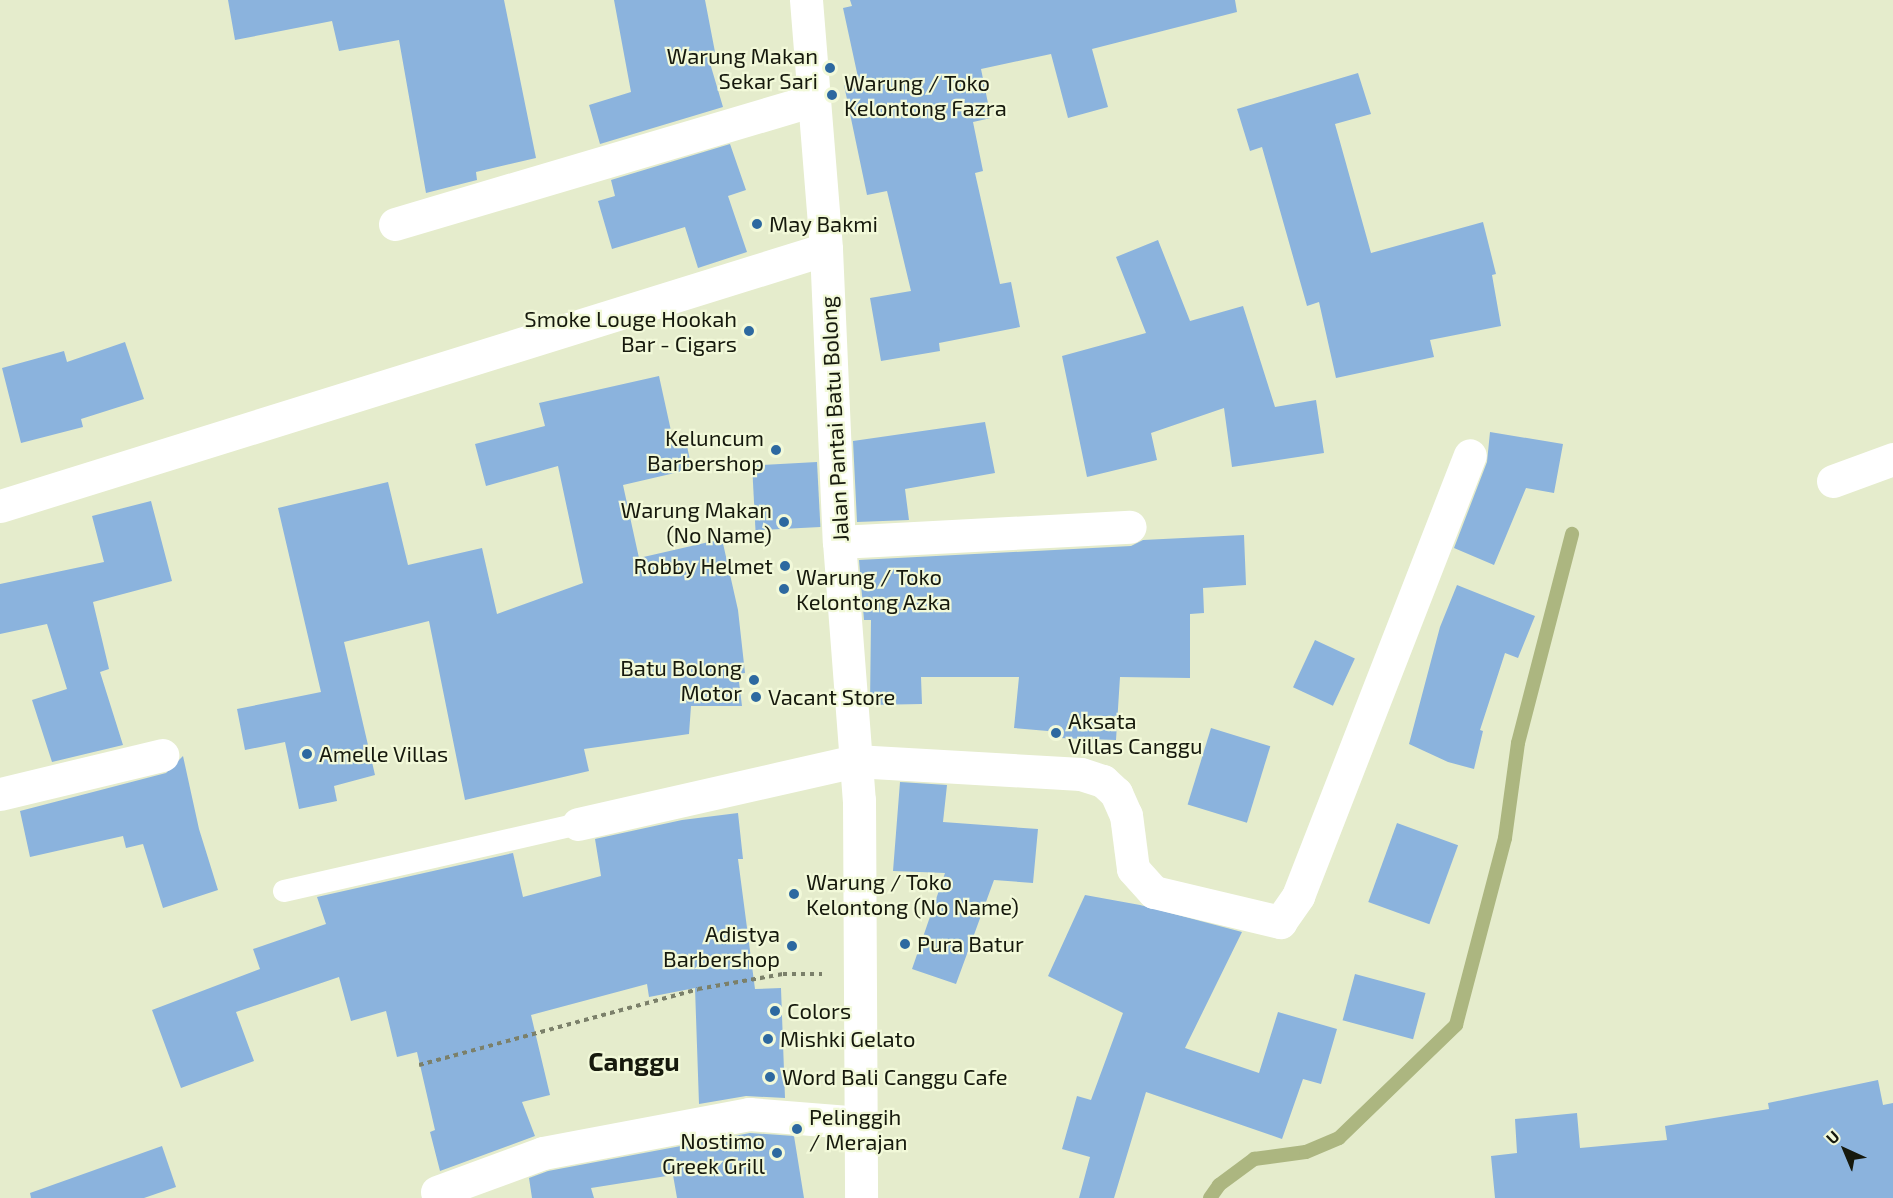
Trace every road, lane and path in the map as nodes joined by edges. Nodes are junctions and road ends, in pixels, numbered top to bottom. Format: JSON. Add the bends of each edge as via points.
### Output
{"nodes":[{"id":1,"x":806,"y":0,"type":"edge"},
{"id":2,"x":812,"y":101,"type":"junction"},
{"id":3,"x":395,"y":224,"type":"dead end"},
{"id":4,"x":826,"y":249,"type":"junction"},
{"id":5,"x":1470,"y":455,"type":"dead end"},
{"id":6,"x":1893,"y":459,"type":"edge"},
{"id":7,"x":1833,"y":481,"type":"dead end"},
{"id":8,"x":0,"y":506,"type":"edge"},
{"id":9,"x":1130,"y":527,"type":"dead end"},
{"id":10,"x":839,"y":542,"type":"junction"},
{"id":11,"x":162,"y":755,"type":"dead end"},
{"id":12,"x":855,"y":761,"type":"junction"},
{"id":13,"x":0,"y":794,"type":"edge"},
{"id":14,"x":578,"y":824,"type":"joint"},
{"id":15,"x":284,"y":891,"type":"dead end"},
{"id":16,"x":859,"y":974,"type":"junction"},
{"id":17,"x":419,"y":1065,"type":"dead end"},
{"id":18,"x":861,"y":1123,"type":"junction"},
{"id":19,"x":437,"y":1192,"type":"dead end"},
{"id":20,"x":861,"y":1198,"type":"edge"}],
"edges":[{"from":1,"to":2,"type":"street","name":"Jalan Pantai Batu Bolong"},
{"from":2,"to":3,"type":"street"},
{"from":2,"to":4,"type":"street","name":"Jalan Pantai Batu Bolong"},
{"from":4,"to":8,"type":"street"},
{"from":4,"to":10,"type":"street","name":"Jalan Pantai Batu Bolong"},
{"from":5,"to":12,"type":"street","via":[[1298,896],[1280,922],[1154,892],[1133,869],[1126,815],[1116,793],[1102,781],[1081,774]]},
{"from":6,"to":7,"type":"street"},
{"from":9,"to":10,"type":"street"},
{"from":10,"to":12,"type":"street","name":"Jalan Pantai Batu Bolong"},
{"from":11,"to":13,"type":"street"},
{"from":12,"to":14,"type":"street"},
{"from":12,"to":16,"type":"street","name":"Jalan Pantai Batu Bolong","via":[[859,800]]},
{"from":14,"to":15,"type":"lane"},
{"from":16,"to":17,"type":"path","via":[[783,974],[698,989]]},
{"from":16,"to":18,"type":"street","name":"Jalan Pantai Batu Bolong"},
{"from":18,"to":19,"type":"street","via":[[749,1114],[543,1153]]},
{"from":18,"to":20,"type":"street","name":"Jalan Pantai Batu Bolong"}]}
